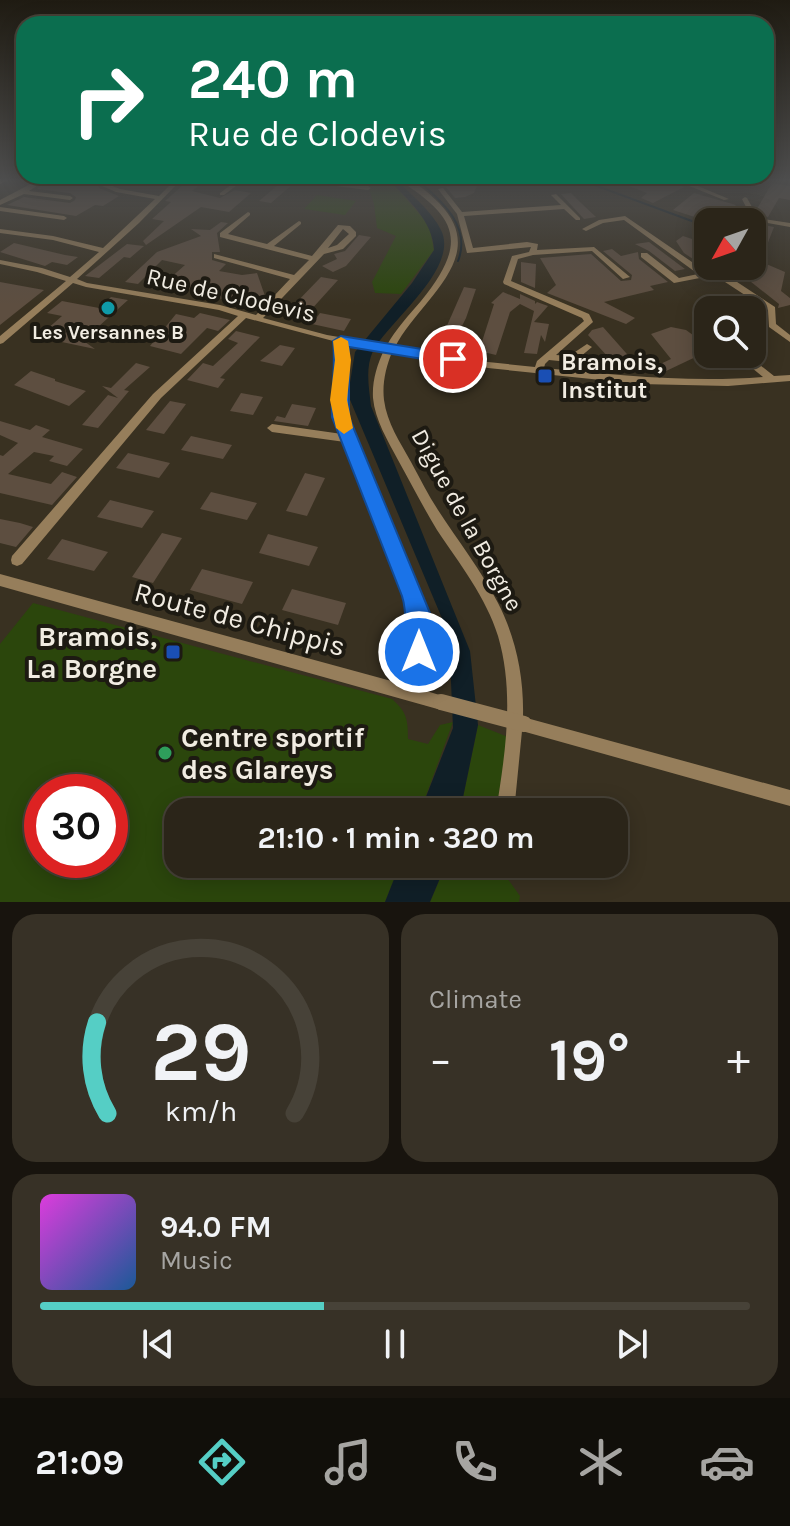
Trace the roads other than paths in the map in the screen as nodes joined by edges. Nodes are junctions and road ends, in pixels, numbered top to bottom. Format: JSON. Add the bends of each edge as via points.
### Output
{"nodes":[{"id":1,"x":136,"y":221,"type":"edge"},
{"id":2,"x":240,"y":221,"type":"edge"},
{"id":3,"x":450,"y":221,"type":"edge"},
{"id":4,"x":462,"y":221,"type":"edge"},
{"id":5,"x":601,"y":221,"type":"edge"},
{"id":6,"x":629,"y":221,"type":"edge"},
{"id":7,"x":766,"y":221,"type":"edge"},
{"id":8,"x":299,"y":223,"type":"dead end"},
{"id":9,"x":790,"y":225,"type":"edge"},
{"id":10,"x":586,"y":229,"type":"dead end"},
{"id":11,"x":0,"y":231,"type":"edge"},
{"id":12,"x":268,"y":247,"type":"junction"},
{"id":13,"x":104,"y":251,"type":"junction"},
{"id":14,"x":532,"y":253,"type":"junction"},
{"id":15,"x":644,"y":255,"type":"dead end"},
{"id":16,"x":217,"y":256,"type":"dead end"},
{"id":17,"x":0,"y":262,"type":"edge"},
{"id":18,"x":694,"y":267,"type":"edge"},
{"id":19,"x":626,"y":277,"type":"dead end"},
{"id":20,"x":694,"y":277,"type":"edge"},
{"id":21,"x":295,"y":278,"type":"junction"},
{"id":22,"x":723,"y":280,"type":"edge"},
{"id":23,"x":72,"y":281,"type":"junction"},
{"id":24,"x":245,"y":314,"type":"junction"},
{"id":25,"x":258,"y":318,"type":"junction"},
{"id":26,"x":790,"y":339,"type":"edge"},
{"id":27,"x":0,"y":341,"type":"edge"},
{"id":28,"x":341,"y":341,"type":"junction"},
{"id":29,"x":587,"y":347,"type":"dead end"},
{"id":30,"x":389,"y":349,"type":"junction"},
{"id":31,"x":548,"y":357,"type":"junction"},
{"id":32,"x":571,"y":359,"type":"junction"},
{"id":33,"x":599,"y":362,"type":"dead end"},
{"id":34,"x":758,"y":368,"type":"edge"},
{"id":35,"x":539,"y":372,"type":"junction"},
{"id":36,"x":790,"y":378,"type":"edge"},
{"id":37,"x":773,"y":380,"type":"junction"},
{"id":38,"x":272,"y":428,"type":"dead end"},
{"id":39,"x":348,"y":439,"type":"junction"},
{"id":40,"x":17,"y":560,"type":"dead end"},
{"id":41,"x":0,"y":580,"type":"edge"},
{"id":42,"x":412,"y":693,"type":"junction"},
{"id":43,"x":507,"y":798,"type":"edge"},
{"id":44,"x":790,"y":798,"type":"edge"}],
"edges":[{"from":1,"to":13,"type":"street"},
{"from":2,"to":12,"type":"street","via":[[223,235]]},
{"from":3,"to":30,"type":"street","name":"Digue de la Borgne","via":[[455,255],[429,299]]},
{"from":4,"to":14,"type":"street","via":[[470,251],[527,244],[535,246]]},
{"from":5,"to":10,"type":"street"},
{"from":6,"to":18,"type":"street"},
{"from":7,"to":9,"type":"street"},
{"from":8,"to":12,"type":"street"},
{"from":11,"to":13,"type":"street"},
{"from":12,"to":21,"type":"street","via":[[318,255]]},
{"from":13,"to":23,"type":"street"},
{"from":14,"to":19,"type":"street","via":[[594,249]]},
{"from":14,"to":31,"type":"street","via":[[515,258],[507,282],[586,316],[589,322]]},
{"from":15,"to":20,"type":"street","via":[[677,281]]},
{"from":16,"to":21,"type":"street"},
{"from":17,"to":23,"type":"street","name":"Rue de Clodevis"},
{"from":21,"to":25,"type":"street"},
{"from":22,"to":26,"type":"street","via":[[772,309],[772,325]]},
{"from":23,"to":24,"type":"street","name":"Rue de Clodevis"},
{"from":23,"to":27,"type":"street"},
{"from":24,"to":25,"type":"street","name":"Rue de Clodevis"},
{"from":24,"to":40,"type":"street","via":[[157,396]]},
{"from":25,"to":28,"type":"street","name":"Rue de Clodevis"},
{"from":28,"to":30,"type":"street","name":"Rue de Clodevis"},
{"from":28,"to":39,"type":"street","via":[[338,400]]},
{"from":29,"to":32,"type":"street"},
{"from":30,"to":35,"type":"street","name":"Rue de Clodevis"},
{"from":30,"to":43,"type":"street","name":"Digue de la Borgne","via":[[379,380],[387,426],[423,499],[494,609],[506,639],[517,705]]},
{"from":31,"to":32,"type":"street"},
{"from":31,"to":35,"type":"street"},
{"from":32,"to":33,"type":"street"},
{"from":34,"to":37,"type":"street"},
{"from":35,"to":37,"type":"street","name":"Rue de Clodevis","via":[[656,381]]},
{"from":36,"to":37,"type":"street","name":"Rue de Clodevis"},
{"from":38,"to":39,"type":"street"},
{"from":39,"to":42,"type":"street","via":[[419,613]]},
{"from":41,"to":42,"type":"street","name":"Route de Chippis"},
{"from":42,"to":44,"type":"street","name":"Route de Chippis","bridge":true}]}
